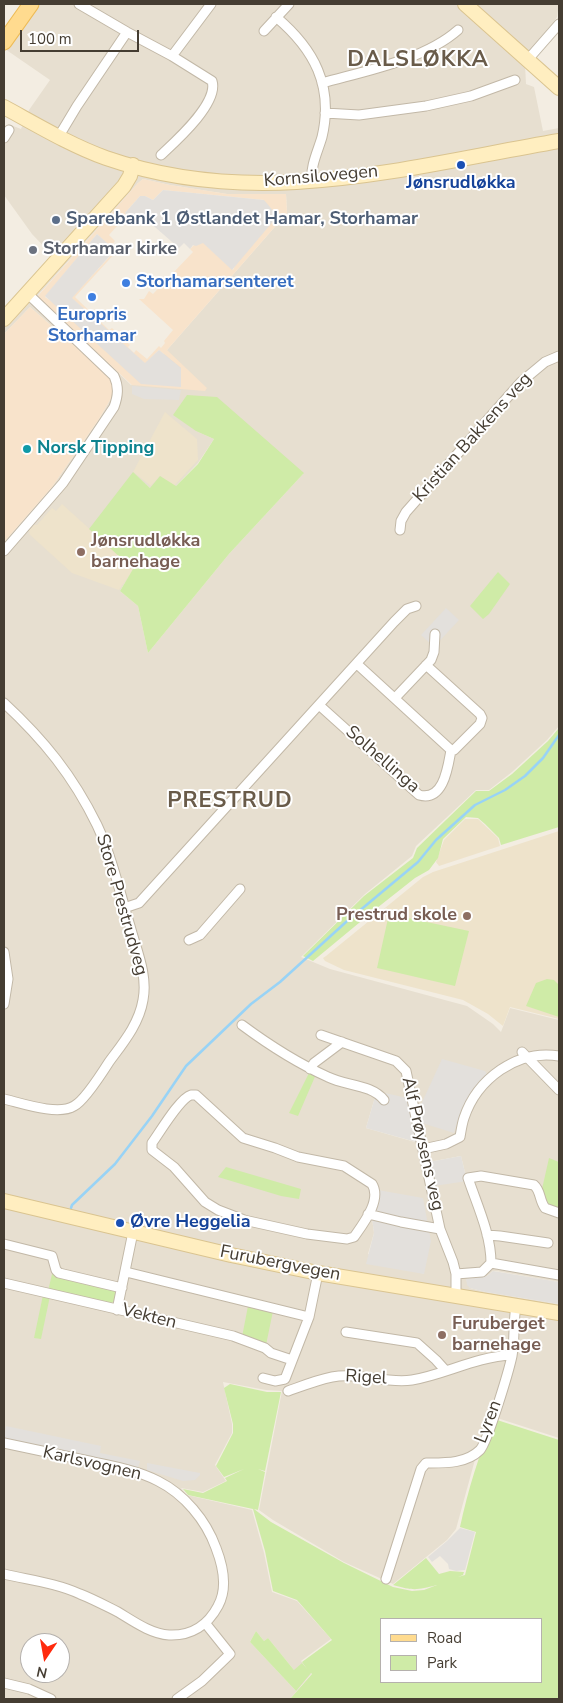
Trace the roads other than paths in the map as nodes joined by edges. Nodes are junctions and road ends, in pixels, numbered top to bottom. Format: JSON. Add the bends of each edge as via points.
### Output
{"nodes":[{"id":1,"x":31,"y":4,"type":"edge"},
{"id":2,"x":79,"y":4,"type":"edge"},
{"id":3,"x":211,"y":4,"type":"edge"},
{"id":4,"x":289,"y":4,"type":"edge"},
{"id":5,"x":464,"y":4,"type":"edge"},
{"id":6,"x":276,"y":17,"type":"junction"},
{"id":7,"x":559,"y":24,"type":"edge"},
{"id":8,"x":458,"y":30,"type":"dead end"},
{"id":9,"x":127,"y":32,"type":"junction"},
{"id":10,"x":264,"y":32,"type":"dead end"},
{"id":11,"x":4,"y":42,"type":"edge"},
{"id":12,"x":172,"y":56,"type":"junction"},
{"id":13,"x":531,"y":56,"type":"dead end"},
{"id":14,"x":515,"y":80,"type":"dead end"},
{"id":15,"x":322,"y":83,"type":"junction"},
{"id":16,"x":559,"y":88,"type":"edge"},
{"id":17,"x":4,"y":107,"type":"edge"},
{"id":18,"x":325,"y":113,"type":"junction"},
{"id":19,"x":59,"y":136,"type":"junction"},
{"id":20,"x":559,"y":141,"type":"edge"},
{"id":21,"x":161,"y":156,"type":"dead end"},
{"id":22,"x":133,"y":166,"type":"junction"},
{"id":23,"x":312,"y":182,"type":"junction"},
{"id":24,"x":27,"y":293,"type":"junction"},
{"id":25,"x":4,"y":319,"type":"edge"},
{"id":26,"x":559,"y":356,"type":"edge"},
{"id":27,"x":400,"y":530,"type":"dead end"},
{"id":28,"x":4,"y":551,"type":"edge"},
{"id":29,"x":416,"y":606,"type":"dead end"},
{"id":30,"x":435,"y":634,"type":"dead end"},
{"id":31,"x":356,"y":664,"type":"junction"},
{"id":32,"x":426,"y":665,"type":"junction"},
{"id":33,"x":395,"y":698,"type":"junction"},
{"id":34,"x":4,"y":703,"type":"edge"},
{"id":35,"x":319,"y":705,"type":"junction"},
{"id":36,"x":451,"y":750,"type":"junction"},
{"id":37,"x":240,"y":889,"type":"dead end"},
{"id":38,"x":124,"y":908,"type":"junction"},
{"id":39,"x":189,"y":940,"type":"dead end"},
{"id":40,"x":4,"y":952,"type":"edge"},
{"id":41,"x":4,"y":1004,"type":"edge"},
{"id":42,"x":242,"y":1025,"type":"dead end"},
{"id":43,"x":321,"y":1035,"type":"dead end"},
{"id":44,"x":342,"y":1042,"type":"junction"},
{"id":45,"x":524,"y":1055,"type":"junction"},
{"id":46,"x":559,"y":1056,"type":"edge"},
{"id":47,"x":310,"y":1069,"type":"junction"},
{"id":48,"x":559,"y":1090,"type":"edge"},
{"id":49,"x":4,"y":1099,"type":"edge"},
{"id":50,"x":384,"y":1100,"type":"dead end"},
{"id":51,"x":423,"y":1149,"type":"junction"},
{"id":52,"x":4,"y":1201,"type":"edge"},
{"id":53,"x":559,"y":1213,"type":"edge"},
{"id":54,"x":368,"y":1214,"type":"junction"},
{"id":55,"x":440,"y":1229,"type":"junction"},
{"id":56,"x":133,"y":1232,"type":"junction"},
{"id":57,"x":486,"y":1235,"type":"junction"},
{"id":58,"x":548,"y":1243,"type":"dead end"},
{"id":59,"x":4,"y":1244,"type":"edge"},
{"id":60,"x":491,"y":1263,"type":"junction"},
{"id":61,"x":126,"y":1272,"type":"junction"},
{"id":62,"x":318,"y":1273,"type":"junction"},
{"id":63,"x":456,"y":1274,"type":"junction"},
{"id":64,"x":559,"y":1275,"type":"edge"},
{"id":65,"x":4,"y":1283,"type":"edge"},
{"id":66,"x":122,"y":1288,"type":"junction"},
{"id":67,"x":456,"y":1296,"type":"junction"},
{"id":68,"x":516,"y":1306,"type":"junction"},
{"id":69,"x":117,"y":1310,"type":"junction"},
{"id":70,"x":559,"y":1313,"type":"edge"},
{"id":71,"x":309,"y":1318,"type":"junction"},
{"id":72,"x":346,"y":1332,"type":"dead end"},
{"id":73,"x":512,"y":1356,"type":"junction"},
{"id":74,"x":292,"y":1360,"type":"junction"},
{"id":75,"x":445,"y":1370,"type":"junction"},
{"id":76,"x":263,"y":1378,"type":"dead end"},
{"id":77,"x":288,"y":1391,"type":"dead end"},
{"id":78,"x":4,"y":1443,"type":"edge"},
{"id":79,"x":4,"y":1574,"type":"edge"},
{"id":80,"x":386,"y":1579,"type":"dead end"},
{"id":81,"x":206,"y":1624,"type":"junction"},
{"id":82,"x":4,"y":1683,"type":"edge"},
{"id":83,"x":51,"y":1699,"type":"edge"},
{"id":84,"x":177,"y":1699,"type":"edge"}],
"edges":[{"from":1,"to":11,"type":"main road"},
{"from":2,"to":9,"type":"street"},
{"from":3,"to":12,"type":"street"},
{"from":4,"to":6,"type":"street"},
{"from":5,"to":16,"type":"main road"},
{"from":6,"to":10,"type":"street"},
{"from":6,"to":15,"type":"street","via":[[308,50]]},
{"from":7,"to":13,"type":"street"},
{"from":8,"to":15,"type":"street","via":[[442,43],[421,53]]},
{"from":9,"to":12,"type":"street"},
{"from":9,"to":19,"type":"street"},
{"from":12,"to":21,"type":"street","via":[[212,81],[214,87],[207,104],[192,124]]},
{"from":14,"to":18,"type":"street","via":[[470,96],[426,106],[359,115]]},
{"from":15,"to":18,"type":"street"},
{"from":17,"to":19,"type":"main road","name":"Kornsilovegen"},
{"from":18,"to":23,"type":"street"},
{"from":19,"to":22,"type":"main road","name":"Kornsilovegen"},
{"from":20,"to":23,"type":"main road","name":"Kornsilovegen"},
{"from":22,"to":23,"type":"main road","name":"Kornsilovegen","via":[[187,178],[259,184]]},
{"from":22,"to":24,"type":"main road","via":[[124,186]]},
{"from":24,"to":25,"type":"main road"},
{"from":24,"to":28,"type":"street","via":[[114,376],[118,394],[114,407],[62,483]]},
{"from":26,"to":27,"type":"street","name":"Kristian Bakkens veg","via":[[545,362],[521,382],[406,512]]},
{"from":29,"to":31,"type":"street","via":[[394,622]]},
{"from":30,"to":32,"type":"street","via":[[434,652]]},
{"from":31,"to":33,"type":"street"},
{"from":31,"to":35,"type":"street"},
{"from":32,"to":33,"type":"street"},
{"from":32,"to":36,"type":"street","via":[[482,718],[457,748]]},
{"from":33,"to":36,"type":"street"},
{"from":34,"to":38,"type":"street","name":"Store Prestrudveg","via":[[50,750],[76,786],[98,827]]},
{"from":35,"to":36,"type":"street","name":"Solhellinga","via":[[422,796],[430,795],[440,787]]},
{"from":35,"to":38,"type":"street","via":[[139,903]]},
{"from":37,"to":39,"type":"street","via":[[200,935]]},
{"from":38,"to":49,"type":"street","name":"Store Prestrudveg","via":[[144,985],[141,1010],[129,1034],[75,1106],[57,1110]]},
{"from":40,"to":41,"type":"street","via":[[8,978]]},
{"from":42,"to":47,"type":"street","name":"Alf Prøysens veg","via":[[274,1049]]},
{"from":43,"to":44,"type":"street","name":"Alf Prøysens veg"},
{"from":44,"to":47,"type":"street"},
{"from":44,"to":51,"type":"street","name":"Alf Prøysens veg","via":[[396,1060],[406,1071]]},
{"from":45,"to":46,"type":"street"},
{"from":45,"to":48,"type":"street"},
{"from":45,"to":51,"type":"street","via":[[482,1086],[464,1117],[460,1137]]},
{"from":47,"to":50,"type":"street","name":"Alf Prøysens veg","via":[[376,1092]]},
{"from":51,"to":55,"type":"street","name":"Alf Prøysens veg"},
{"from":52,"to":56,"type":"main road","name":"Furubergvegen"},
{"from":53,"to":57,"type":"street","via":[[545,1208],[534,1185],[481,1176],[468,1178]]},
{"from":54,"to":54,"type":"street","via":[[375,1189],[362,1176],[344,1166],[298,1157],[243,1138],[196,1095],[187,1096],[152,1143],[152,1150],[174,1168],[205,1202],[244,1220],[307,1234],[350,1238]]},
{"from":54,"to":55,"type":"street","name":"Alf Prøysens veg"},
{"from":55,"to":63,"type":"street","name":"Alf Prøysens veg"},
{"from":56,"to":61,"type":"street"},
{"from":56,"to":62,"type":"main road","name":"Furubergvegen"},
{"from":57,"to":58,"type":"street"},
{"from":57,"to":60,"type":"street"},
{"from":59,"to":66,"type":"street","via":[[52,1256],[59,1273]]},
{"from":60,"to":63,"type":"street","via":[[482,1272]]},
{"from":60,"to":64,"type":"street"},
{"from":61,"to":66,"type":"street"},
{"from":61,"to":71,"type":"street"},
{"from":62,"to":67,"type":"main road","name":"Furubergvegen"},
{"from":62,"to":71,"type":"street"},
{"from":63,"to":67,"type":"street","name":"Alf Prøysens veg"},
{"from":65,"to":69,"type":"street","name":"Vekten"},
{"from":66,"to":69,"type":"street"},
{"from":67,"to":68,"type":"main road","name":"Furubergvegen"},
{"from":68,"to":70,"type":"main road","name":"Furubergvegen"},
{"from":68,"to":73,"type":"street","name":"Lyren"},
{"from":69,"to":74,"type":"street","name":"Vekten","via":[[233,1336]]},
{"from":71,"to":74,"type":"street"},
{"from":72,"to":75,"type":"street","via":[[417,1343]]},
{"from":73,"to":75,"type":"street","name":"Rigel","via":[[493,1356]]},
{"from":73,"to":80,"type":"street","name":"Lyren","via":[[481,1448],[460,1461],[426,1463],[421,1469]]},
{"from":74,"to":76,"type":"street","via":[[285,1378],[280,1381]]},
{"from":75,"to":77,"type":"street","name":"Rigel","via":[[409,1380],[332,1377]]},
{"from":78,"to":81,"type":"street","name":"Karlsvognen","via":[[126,1470],[157,1480],[171,1489],[201,1519],[221,1562],[223,1593]]},
{"from":79,"to":81,"type":"street","via":[[74,1591],[161,1634],[182,1634]]},
{"from":81,"to":84,"type":"street","via":[[230,1654]]},
{"from":82,"to":83,"type":"street"}]}
